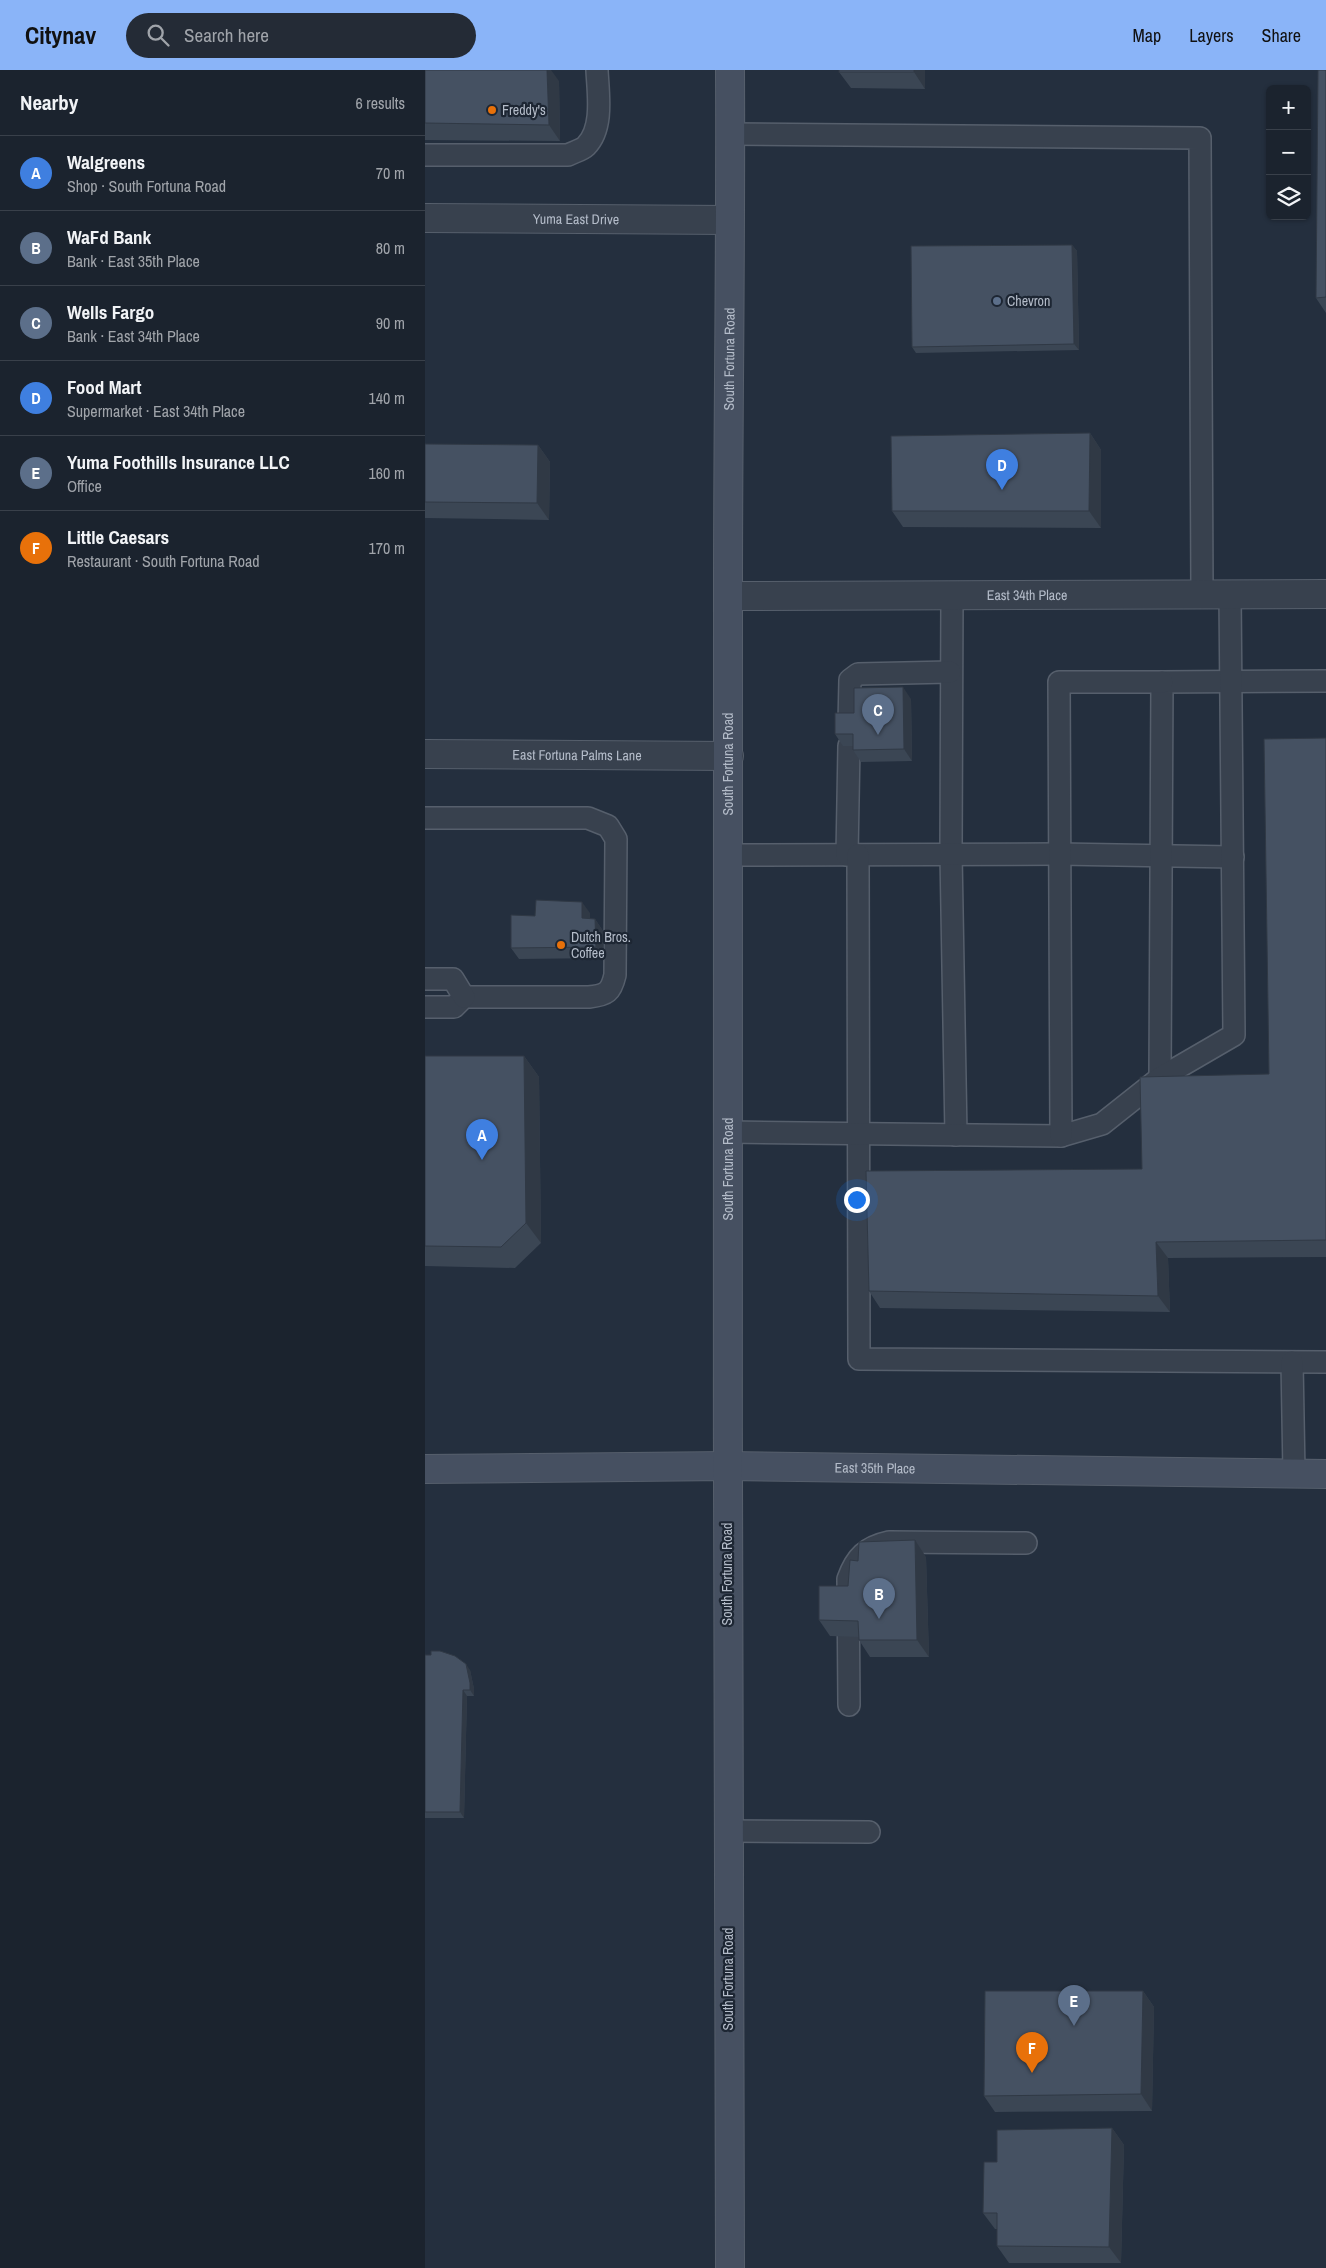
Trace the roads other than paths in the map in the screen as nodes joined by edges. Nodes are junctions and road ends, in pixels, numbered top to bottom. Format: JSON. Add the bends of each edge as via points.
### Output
{"nodes":[{"id":1,"x":597,"y":70,"type":"edge"},
{"id":2,"x":730,"y":70,"type":"edge"},
{"id":3,"x":731,"y":134,"type":"junction"},
{"id":4,"x":425,"y":155,"type":"edge"},
{"id":5,"x":425,"y":218,"type":"edge"},
{"id":6,"x":729,"y":220,"type":"junction"},
{"id":7,"x":1202,"y":594,"type":"junction"},
{"id":8,"x":1230,"y":594,"type":"junction"},
{"id":9,"x":1326,"y":594,"type":"edge"},
{"id":10,"x":952,"y":595,"type":"junction"},
{"id":11,"x":728,"y":596,"type":"junction"},
{"id":12,"x":950,"y":672,"type":"junction"},
{"id":13,"x":1326,"y":681,"type":"edge"},
{"id":14,"x":1162,"y":682,"type":"junction"},
{"id":15,"x":1231,"y":683,"type":"junction"},
{"id":16,"x":849,"y":724,"type":"edge"},
{"id":17,"x":849,"y":746,"type":"edge"},
{"id":18,"x":425,"y":754,"type":"edge"},
{"id":19,"x":729,"y":756,"type":"junction"},
{"id":20,"x":425,"y":818,"type":"edge"},
{"id":21,"x":951,"y":854,"type":"junction"},
{"id":22,"x":1060,"y":854,"type":"junction"},
{"id":23,"x":730,"y":855,"type":"junction"},
{"id":24,"x":853,"y":855,"type":"junction"},
{"id":25,"x":1160,"y":856,"type":"junction"},
{"id":26,"x":1233,"y":857,"type":"junction"},
{"id":27,"x":425,"y":979,"type":"edge"},
{"id":28,"x":464,"y":997,"type":"junction"},
{"id":29,"x":425,"y":1007,"type":"edge"},
{"id":30,"x":1160,"y":1078,"type":"junction"},
{"id":31,"x":730,"y":1132,"type":"junction"},
{"id":32,"x":859,"y":1133,"type":"junction"},
{"id":33,"x":956,"y":1135,"type":"junction"},
{"id":34,"x":1061,"y":1136,"type":"junction"},
{"id":35,"x":1292,"y":1362,"type":"junction"},
{"id":36,"x":1326,"y":1362,"type":"edge"},
{"id":37,"x":727,"y":1466,"type":"junction"},
{"id":38,"x":425,"y":1469,"type":"edge"},
{"id":39,"x":1294,"y":1473,"type":"junction"},
{"id":40,"x":1326,"y":1474,"type":"edge"},
{"id":41,"x":1025,"y":1543,"type":"dead end"},
{"id":42,"x":849,"y":1705,"type":"dead end"},
{"id":43,"x":728,"y":1831,"type":"junction"},
{"id":44,"x":869,"y":1832,"type":"dead end"},
{"id":45,"x":729,"y":2268,"type":"edge"}],
"edges":[{"from":1,"to":4,"type":"lane","via":[[595,131],[585,146],[568,155]]},
{"from":2,"to":3,"type":"main road","name":"South Fortuna Road"},
{"from":3,"to":6,"type":"main road","name":"South Fortuna Road"},
{"from":3,"to":7,"type":"lane","via":[[1200,138]]},
{"from":5,"to":6,"type":"street","name":"Yuma East Drive"},
{"from":6,"to":11,"type":"main road","name":"South Fortuna Road"},
{"from":7,"to":8,"type":"street","name":"East 34th Place"},
{"from":7,"to":10,"type":"street","name":"East 34th Place"},
{"from":8,"to":9,"type":"street","name":"East 34th Place"},
{"from":8,"to":15,"type":"lane"},
{"from":10,"to":11,"type":"street","name":"East 34th Place"},
{"from":10,"to":12,"type":"lane"},
{"from":11,"to":19,"type":"main road","name":"South Fortuna Road"},
{"from":12,"to":16,"type":"lane","via":[[858,674],[850,680]]},
{"from":12,"to":21,"type":"lane"},
{"from":13,"to":15,"type":"lane"},
{"from":14,"to":15,"type":"lane"},
{"from":14,"to":22,"type":"lane","via":[[1059,682]]},
{"from":14,"to":25,"type":"lane"},
{"from":15,"to":26,"type":"lane"},
{"from":17,"to":24,"type":"lane"},
{"from":18,"to":19,"type":"street","name":"East Fortuna Palms Lane"},
{"from":19,"to":23,"type":"main road","name":"South Fortuna Road"},
{"from":20,"to":28,"type":"lane","via":[[588,818],[608,826],[616,839],[615,975],[612,987],[602,996],[589,997]]},
{"from":21,"to":22,"type":"lane"},
{"from":21,"to":24,"type":"lane"},
{"from":21,"to":33,"type":"lane"},
{"from":22,"to":25,"type":"lane"},
{"from":22,"to":34,"type":"lane"},
{"from":23,"to":24,"type":"lane"},
{"from":23,"to":31,"type":"main road","name":"South Fortuna Road"},
{"from":24,"to":32,"type":"lane"},
{"from":25,"to":26,"type":"lane"},
{"from":25,"to":30,"type":"lane"},
{"from":26,"to":30,"type":"lane","via":[[1234,1034]]},
{"from":27,"to":28,"type":"lane","via":[[453,980]]},
{"from":28,"to":29,"type":"lane","via":[[454,1007]]},
{"from":30,"to":34,"type":"lane","via":[[1102,1124]]},
{"from":31,"to":32,"type":"lane"},
{"from":31,"to":37,"type":"main road","name":"South Fortuna Road"},
{"from":32,"to":33,"type":"lane"},
{"from":32,"to":35,"type":"lane","via":[[859,1360]]},
{"from":33,"to":34,"type":"lane"},
{"from":35,"to":36,"type":"lane"},
{"from":35,"to":39,"type":"lane"},
{"from":37,"to":38,"type":"main road","name":"East 35th Place"},
{"from":37,"to":39,"type":"main road","name":"East 35th Place"},
{"from":37,"to":43,"type":"main road","name":"South Fortuna Road"},
{"from":39,"to":40,"type":"main road","name":"East 35th Place"},
{"from":41,"to":42,"type":"lane","via":[[889,1542],[863,1551],[848,1579]]},
{"from":43,"to":44,"type":"lane"},
{"from":43,"to":45,"type":"main road","name":"South Fortuna Road"}]}
